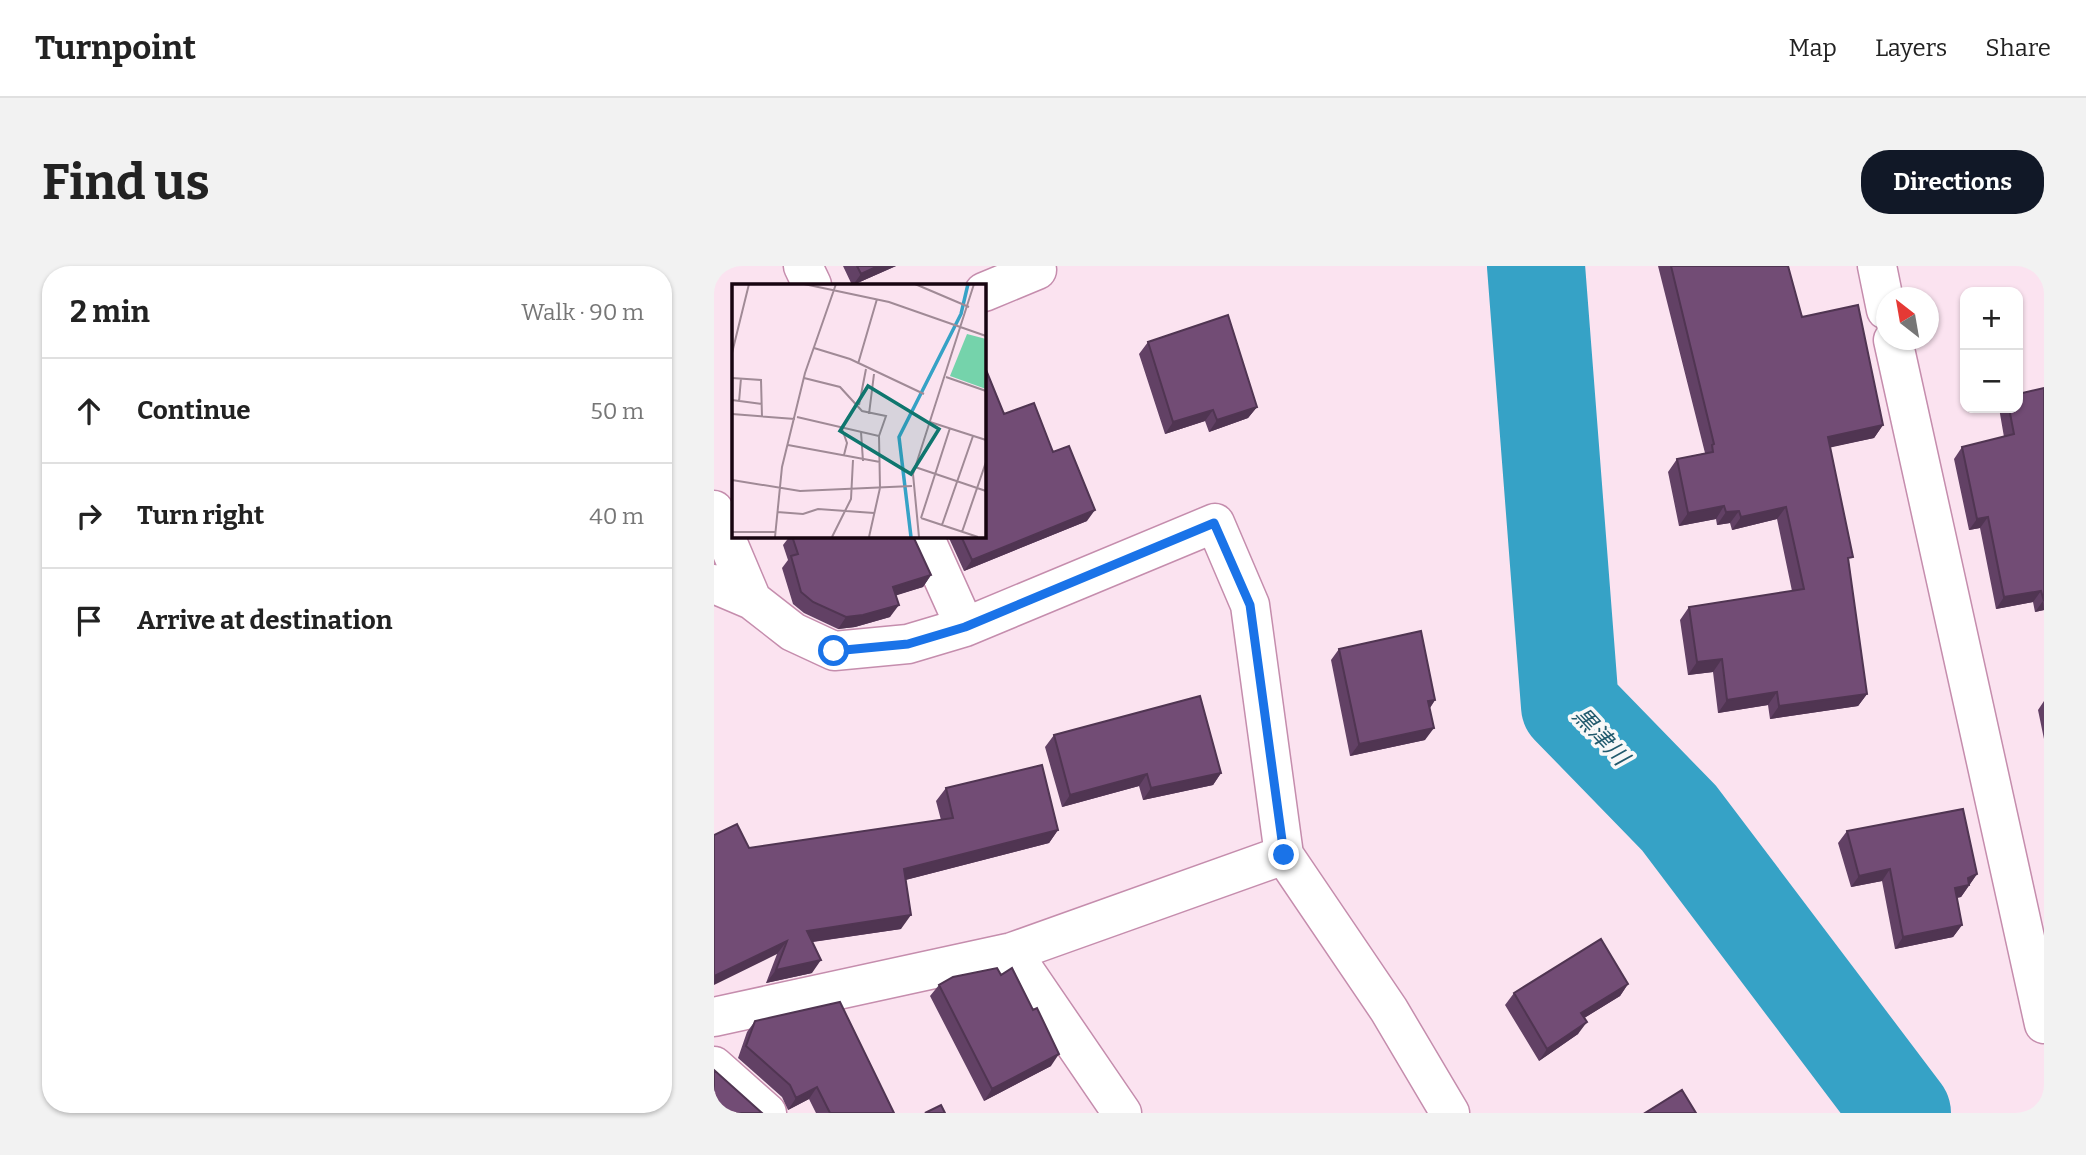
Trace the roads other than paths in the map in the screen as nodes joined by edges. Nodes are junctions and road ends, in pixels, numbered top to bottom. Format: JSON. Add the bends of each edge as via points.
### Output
{"nodes":[{"id":1,"x":803,"y":266,"type":"edge"},
{"id":2,"x":1877,"y":266,"type":"edge"},
{"id":3,"x":1037,"y":270,"type":"dead end"},
{"id":4,"x":812,"y":284,"type":"edge"},
{"id":5,"x":1881,"y":287,"type":"edge"},
{"id":6,"x":985,"y":292,"type":"edge"},
{"id":7,"x":1895,"y":350,"type":"edge"},
{"id":8,"x":714,"y":510,"type":"edge"},
{"id":9,"x":924,"y":537,"type":"edge"},
{"id":10,"x":714,"y":584,"type":"edge"},
{"id":11,"x":752,"y":600,"type":"junction"},
{"id":12,"x":965,"y":627,"type":"junction"},
{"id":13,"x":1284,"y":855,"type":"junction"},
{"id":14,"x":1012,"y":952,"type":"junction"},
{"id":15,"x":2040,"y":977,"type":"edge"},
{"id":16,"x":714,"y":1017,"type":"edge"},
{"id":17,"x":2044,"y":1024,"type":"edge"},
{"id":18,"x":714,"y":1066,"type":"edge"},
{"id":19,"x":766,"y":1113,"type":"edge"},
{"id":20,"x":1122,"y":1113,"type":"edge"},
{"id":21,"x":1450,"y":1113,"type":"edge"}],
"edges":[{"from":1,"to":4,"type":"street"},
{"from":2,"to":5,"type":"street"},
{"from":3,"to":6,"type":"street"},
{"from":7,"to":15,"type":"street"},
{"from":8,"to":11,"type":"street"},
{"from":9,"to":12,"type":"street"},
{"from":10,"to":11,"type":"street"},
{"from":11,"to":12,"type":"street","via":[[793,632],[834,651],[908,644]]},
{"from":12,"to":13,"type":"street","via":[[1214,523],[1250,605]]},
{"from":13,"to":14,"type":"street"},
{"from":13,"to":21,"type":"street","via":[[1389,1010]]},
{"from":14,"to":16,"type":"street"},
{"from":14,"to":20,"type":"street"},
{"from":15,"to":17,"type":"street"},
{"from":18,"to":19,"type":"street"}]}
